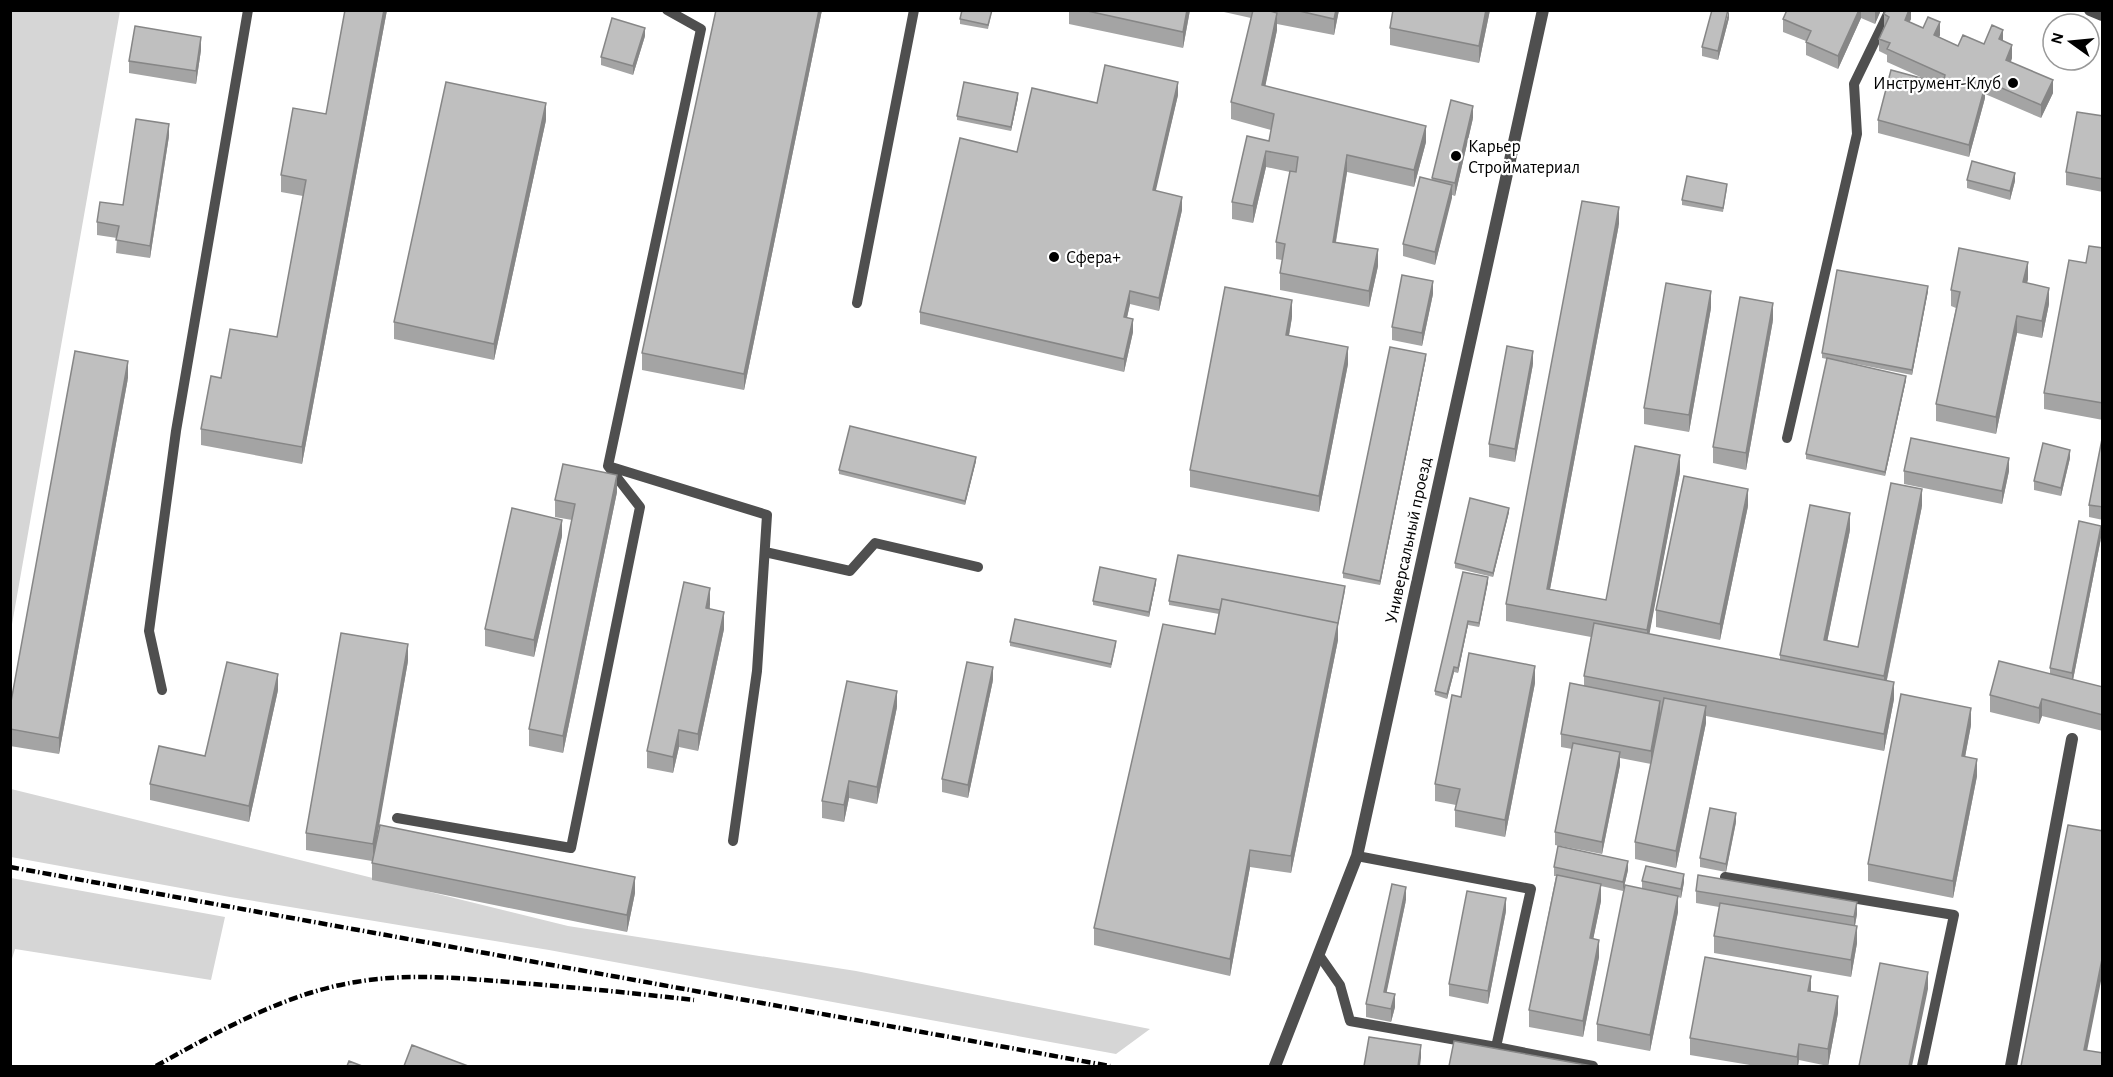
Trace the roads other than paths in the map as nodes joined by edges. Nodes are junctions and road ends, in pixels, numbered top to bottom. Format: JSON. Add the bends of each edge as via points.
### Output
{"nodes":[{"id":1,"x":248,"y":10,"type":"edge"},
{"id":2,"x":667,"y":10,"type":"edge"},
{"id":3,"x":914,"y":10,"type":"edge"},
{"id":4,"x":1543,"y":10,"type":"edge"},
{"id":5,"x":1890,"y":10,"type":"edge"},
{"id":6,"x":2090,"y":10,"type":"edge"},
{"id":7,"x":2103,"y":15,"type":"edge"},
{"id":8,"x":857,"y":303,"type":"dead end"},
{"id":9,"x":1787,"y":438,"type":"dead end"},
{"id":10,"x":608,"y":466,"type":"junction"},
{"id":11,"x":765,"y":552,"type":"junction"},
{"id":12,"x":978,"y":567,"type":"dead end"},
{"id":13,"x":162,"y":690,"type":"dead end"},
{"id":14,"x":2072,"y":739,"type":"dead end"},
{"id":15,"x":398,"y":818,"type":"dead end"},
{"id":16,"x":733,"y":841,"type":"dead end"},
{"id":17,"x":1357,"y":855,"type":"junction"},
{"id":18,"x":1725,"y":878,"type":"edge"},
{"id":19,"x":1318,"y":954,"type":"junction"},
{"id":20,"x":1496,"y":1047,"type":"junction"},
{"id":21,"x":1275,"y":1066,"type":"edge"},
{"id":22,"x":1593,"y":1066,"type":"edge"},
{"id":23,"x":1922,"y":1066,"type":"edge"},
{"id":24,"x":2011,"y":1066,"type":"edge"}],
"edges":[{"from":1,"to":13,"type":"lane","via":[[176,431],[149,631]]},
{"from":2,"to":10,"type":"lane","via":[[701,29]]},
{"from":3,"to":8,"type":"lane"},
{"from":4,"to":17,"type":"street","name":"Универсальный проезд"},
{"from":5,"to":9,"type":"lane","via":[[1854,84],[1857,134]]},
{"from":6,"to":7,"type":"street"},
{"from":10,"to":11,"type":"lane","via":[[767,515]]},
{"from":10,"to":15,"type":"lane","via":[[640,507],[571,848]]},
{"from":11,"to":12,"type":"lane","via":[[850,571],[875,543]]},
{"from":11,"to":16,"type":"lane","via":[[757,671]]},
{"from":14,"to":24,"type":"street"},
{"from":17,"to":19,"type":"street","name":"Универсальный проезд"},
{"from":17,"to":20,"type":"lane","via":[[1531,889]]},
{"from":18,"to":23,"type":"lane","via":[[1954,915]]},
{"from":19,"to":20,"type":"lane","via":[[1340,985],[1350,1021]]},
{"from":19,"to":21,"type":"street","name":"Универсальный проезд"},
{"from":20,"to":22,"type":"lane"}]}
